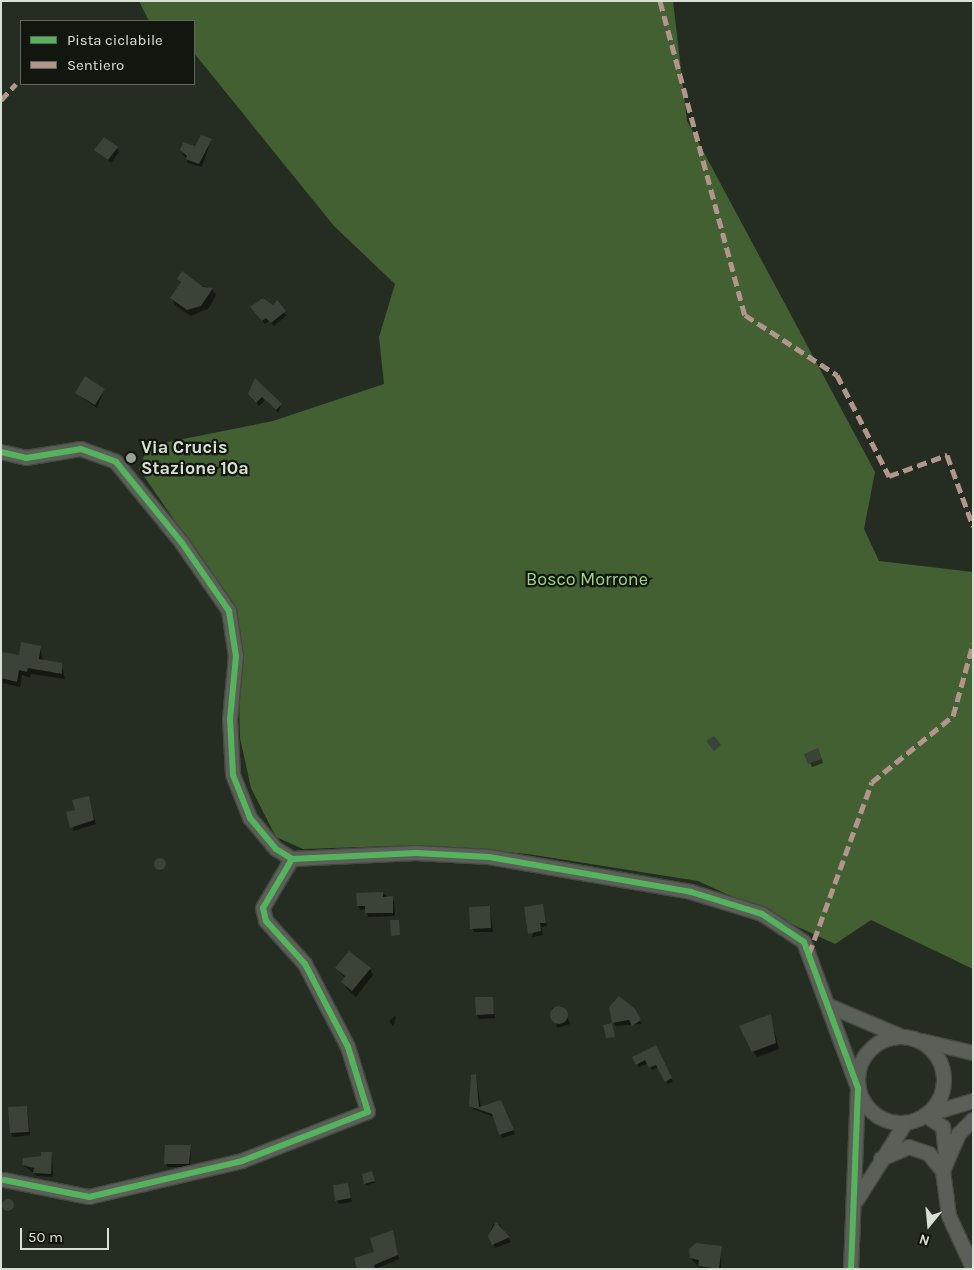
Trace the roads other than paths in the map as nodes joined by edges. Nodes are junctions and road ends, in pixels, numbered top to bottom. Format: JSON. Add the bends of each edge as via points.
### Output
{"nodes":[{"id":1,"x":1,"y":452,"type":"edge"},
{"id":2,"x":292,"y":859,"type":"junction"},
{"id":3,"x":829,"y":1006,"type":"junction"},
{"id":4,"x":909,"y":1038,"type":"junction"},
{"id":5,"x":973,"y":1053,"type":"edge"},
{"id":6,"x":858,"y":1088,"type":"junction"},
{"id":7,"x":973,"y":1101,"type":"edge"},
{"id":8,"x":925,"y":1115,"type":"junction"},
{"id":9,"x":973,"y":1120,"type":"edge"},
{"id":10,"x":905,"y":1124,"type":"junction"},
{"id":11,"x":881,"y":1159,"type":"junction"},
{"id":12,"x":945,"y":1165,"type":"junction"},
{"id":13,"x":4,"y":1180,"type":"dead end"},
{"id":14,"x":856,"y":1202,"type":"junction"},
{"id":15,"x":973,"y":1268,"type":"edge"},
{"id":16,"x":851,"y":1269,"type":"edge"}],
"edges":[{"from":1,"to":2,"type":"street","via":[[26,458],[81,449],[116,462],[182,543],[229,611],[236,656],[230,719],[232,774],[250,818],[276,849]]},
{"from":2,"to":3,"type":"street","via":[[416,853],[489,857],[691,892],[762,914],[793,931],[804,942]]},
{"from":2,"to":13,"type":"street","via":[[263,908],[266,922],[305,964],[348,1047],[368,1112],[242,1161],[89,1197]]},
{"from":3,"to":4,"type":"street"},
{"from":3,"to":6,"type":"street"},
{"from":4,"to":5,"type":"street"},
{"from":4,"to":6,"type":"street","via":[[874,1045],[859,1065]]},
{"from":4,"to":8,"type":"street","via":[[928,1046],[943,1070],[942,1093]]},
{"from":6,"to":10,"type":"street","via":[[871,1110],[893,1123]]},
{"from":6,"to":14,"type":"street"},
{"from":7,"to":8,"type":"street"},
{"from":8,"to":10,"type":"street"},
{"from":8,"to":12,"type":"street","via":[[943,1127]]},
{"from":9,"to":12,"type":"street"},
{"from":10,"to":11,"type":"street"},
{"from":11,"to":12,"type":"street","via":[[909,1147],[929,1154]]},
{"from":11,"to":14,"type":"street"},
{"from":12,"to":15,"type":"street","via":[[949,1216]]},
{"from":14,"to":16,"type":"street"}]}
